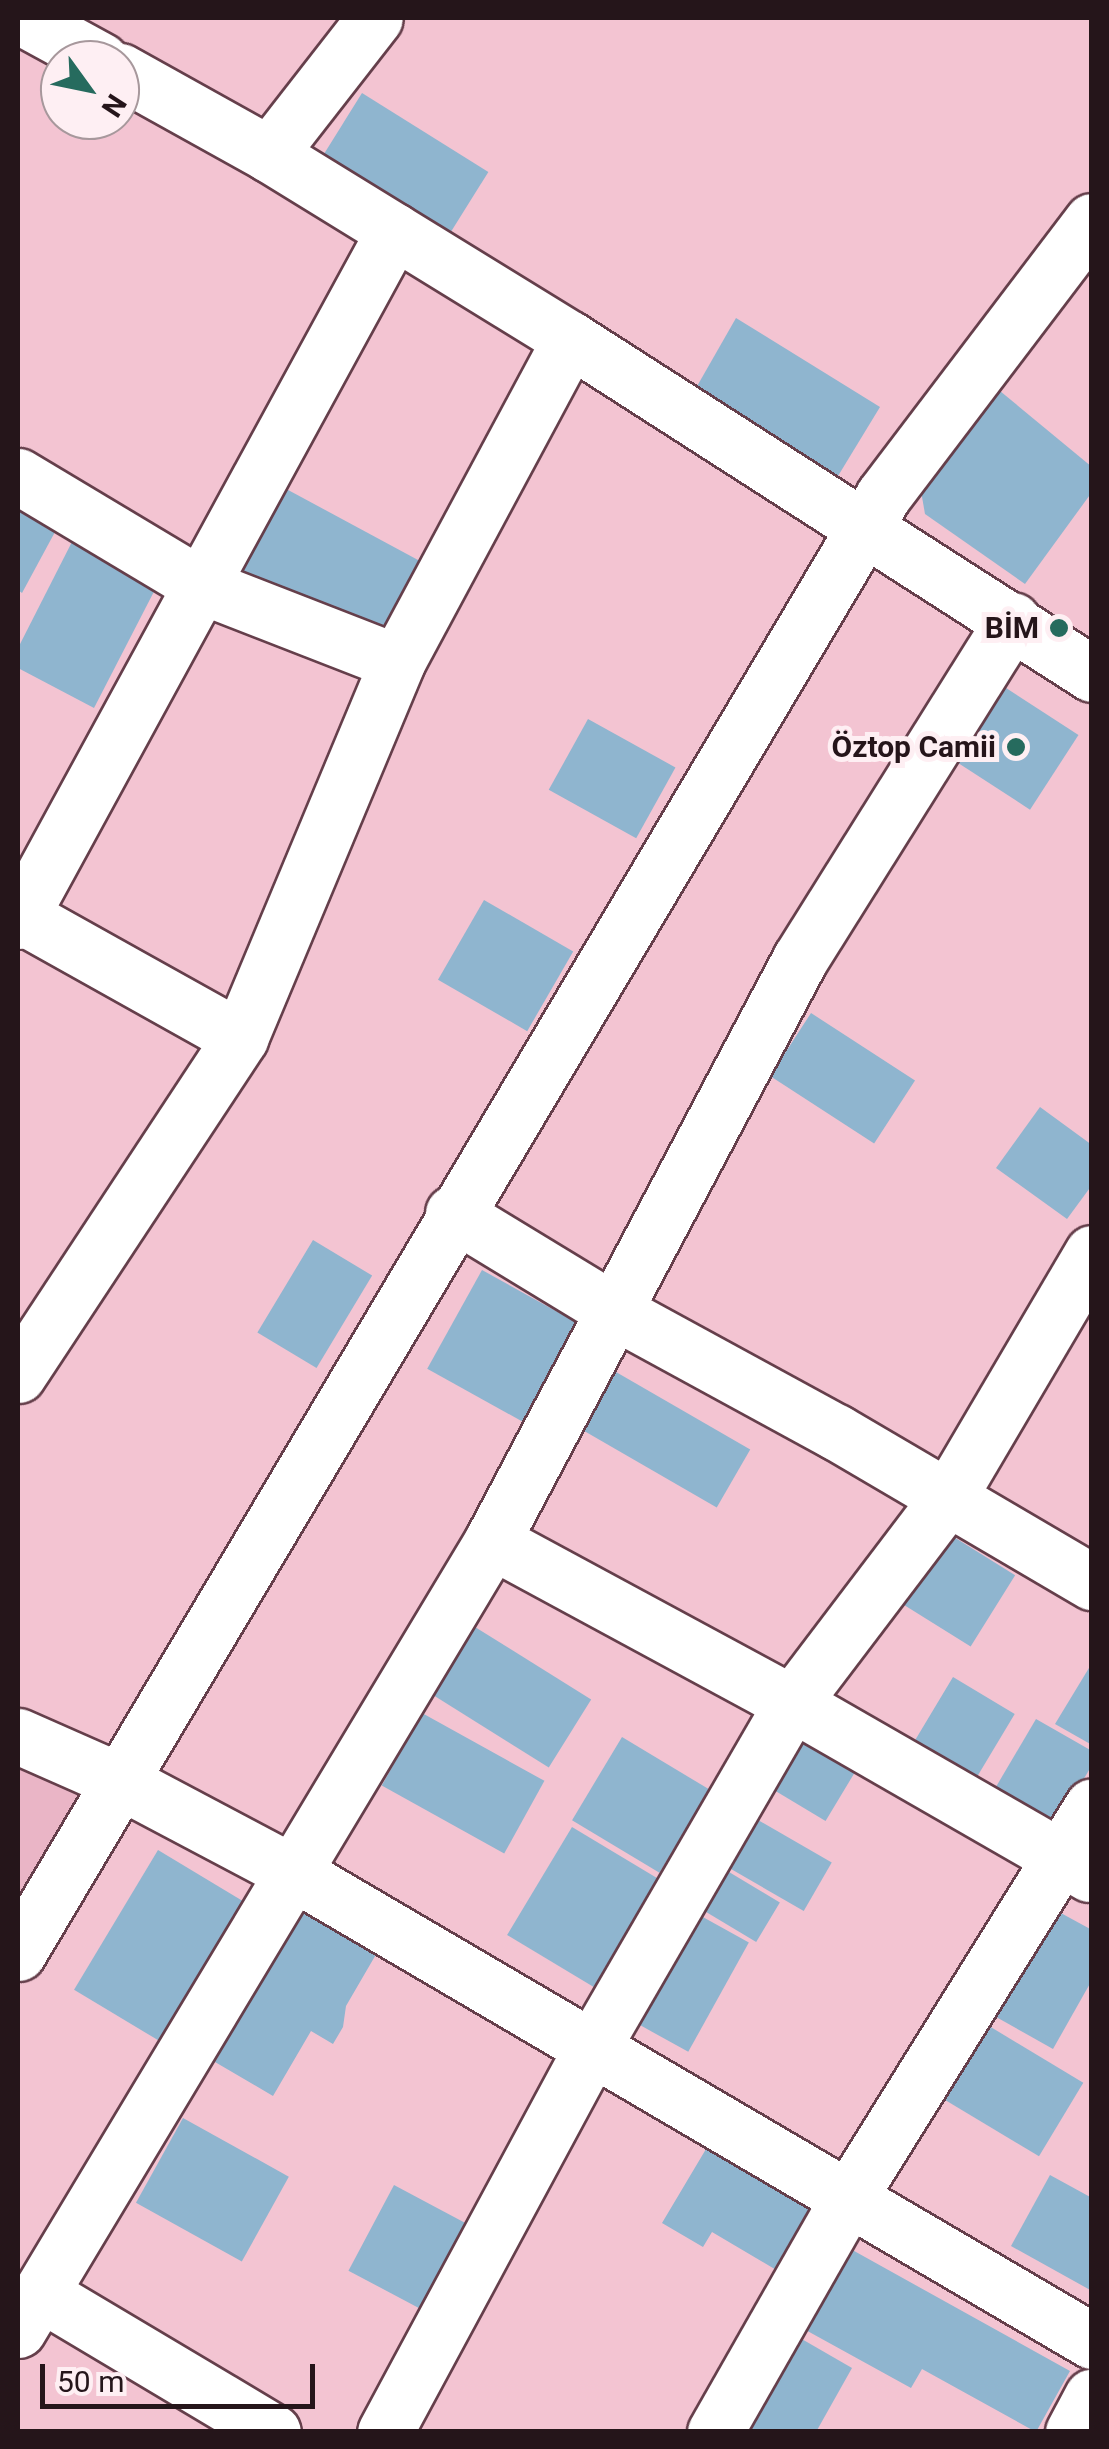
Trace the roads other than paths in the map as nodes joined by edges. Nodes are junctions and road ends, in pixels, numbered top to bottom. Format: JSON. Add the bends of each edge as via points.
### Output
{"nodes":[{"id":1,"x":23,"y":18,"type":"edge"},
{"id":2,"x":375,"y":18,"type":"edge"},
{"id":3,"x":63,"y":40,"type":"edge"},
{"id":4,"x":140,"y":82,"type":"edge"},
{"id":5,"x":269,"y":154,"type":"junction"},
{"id":6,"x":1092,"y":221,"type":"edge"},
{"id":7,"x":394,"y":231,"type":"junction"},
{"id":8,"x":570,"y":339,"type":"junction"},
{"id":9,"x":18,"y":476,"type":"edge"},
{"id":10,"x":864,"y":528,"type":"junction"},
{"id":11,"x":202,"y":586,"type":"junction"},
{"id":12,"x":1013,"y":620,"type":"junction"},
{"id":13,"x":397,"y":662,"type":"junction"},
{"id":14,"x":1092,"y":674,"type":"edge"},
{"id":15,"x":18,"y":917,"type":"edge"},
{"id":16,"x":240,"y":1038,"type":"junction"},
{"id":17,"x":453,"y":1213,"type":"junction"},
{"id":18,"x":1092,"y":1253,"type":"edge"},
{"id":19,"x":614,"y":1311,"type":"junction"},
{"id":20,"x":18,"y":1375,"type":"edge"},
{"id":21,"x":948,"y":1496,"type":"junction"},
{"id":22,"x":492,"y":1541,"type":"junction"},
{"id":23,"x":1092,"y":1582,"type":"edge"},
{"id":24,"x":792,"y":1703,"type":"junction"},
{"id":25,"x":18,"y":1736,"type":"edge"},
{"id":26,"x":120,"y":1781,"type":"junction"},
{"id":27,"x":1092,"y":1806,"type":"edge"},
{"id":28,"x":1076,"y":1866,"type":"edge"},
{"id":29,"x":294,"y":1873,"type":"junction"},
{"id":30,"x":18,"y":1953,"type":"edge"},
{"id":31,"x":592,"y":2048,"type":"junction"},
{"id":32,"x":849,"y":2197,"type":"junction"},
{"id":33,"x":29,"y":2312,"type":"edge"},
{"id":34,"x":1092,"y":2341,"type":"edge"},
{"id":35,"x":1092,"y":2397,"type":"edge"},
{"id":36,"x":273,"y":2432,"type":"edge"},
{"id":37,"x":386,"y":2432,"type":"edge"},
{"id":38,"x":715,"y":2432,"type":"edge"},
{"id":39,"x":1073,"y":2432,"type":"edge"}],
"edges":[{"from":1,"to":3,"type":"street"},
{"from":2,"to":5,"type":"street"},
{"from":4,"to":5,"type":"street"},
{"from":5,"to":7,"type":"street"},
{"from":6,"to":10,"type":"street"},
{"from":7,"to":8,"type":"street"},
{"from":7,"to":11,"type":"street"},
{"from":8,"to":10,"type":"street"},
{"from":8,"to":13,"type":"street"},
{"from":9,"to":11,"type":"street"},
{"from":10,"to":12,"type":"street"},
{"from":10,"to":17,"type":"street"},
{"from":11,"to":13,"type":"street"},
{"from":11,"to":15,"type":"street"},
{"from":12,"to":14,"type":"street"},
{"from":12,"to":19,"type":"street","via":[[800,959]]},
{"from":13,"to":16,"type":"street"},
{"from":15,"to":16,"type":"street"},
{"from":16,"to":20,"type":"street"},
{"from":17,"to":19,"type":"street"},
{"from":17,"to":26,"type":"street"},
{"from":18,"to":21,"type":"street"},
{"from":19,"to":21,"type":"street"},
{"from":19,"to":22,"type":"street"},
{"from":21,"to":23,"type":"street"},
{"from":21,"to":24,"type":"street"},
{"from":22,"to":24,"type":"street"},
{"from":22,"to":29,"type":"street"},
{"from":24,"to":28,"type":"street"},
{"from":24,"to":31,"type":"street"},
{"from":25,"to":26,"type":"street"},
{"from":26,"to":29,"type":"street"},
{"from":26,"to":30,"type":"street"},
{"from":27,"to":28,"type":"street"},
{"from":28,"to":32,"type":"street"},
{"from":29,"to":31,"type":"street"},
{"from":29,"to":33,"type":"street"},
{"from":31,"to":32,"type":"street"},
{"from":31,"to":37,"type":"street"},
{"from":32,"to":34,"type":"street"},
{"from":32,"to":38,"type":"street"},
{"from":33,"to":36,"type":"street"},
{"from":35,"to":39,"type":"street"}]}
